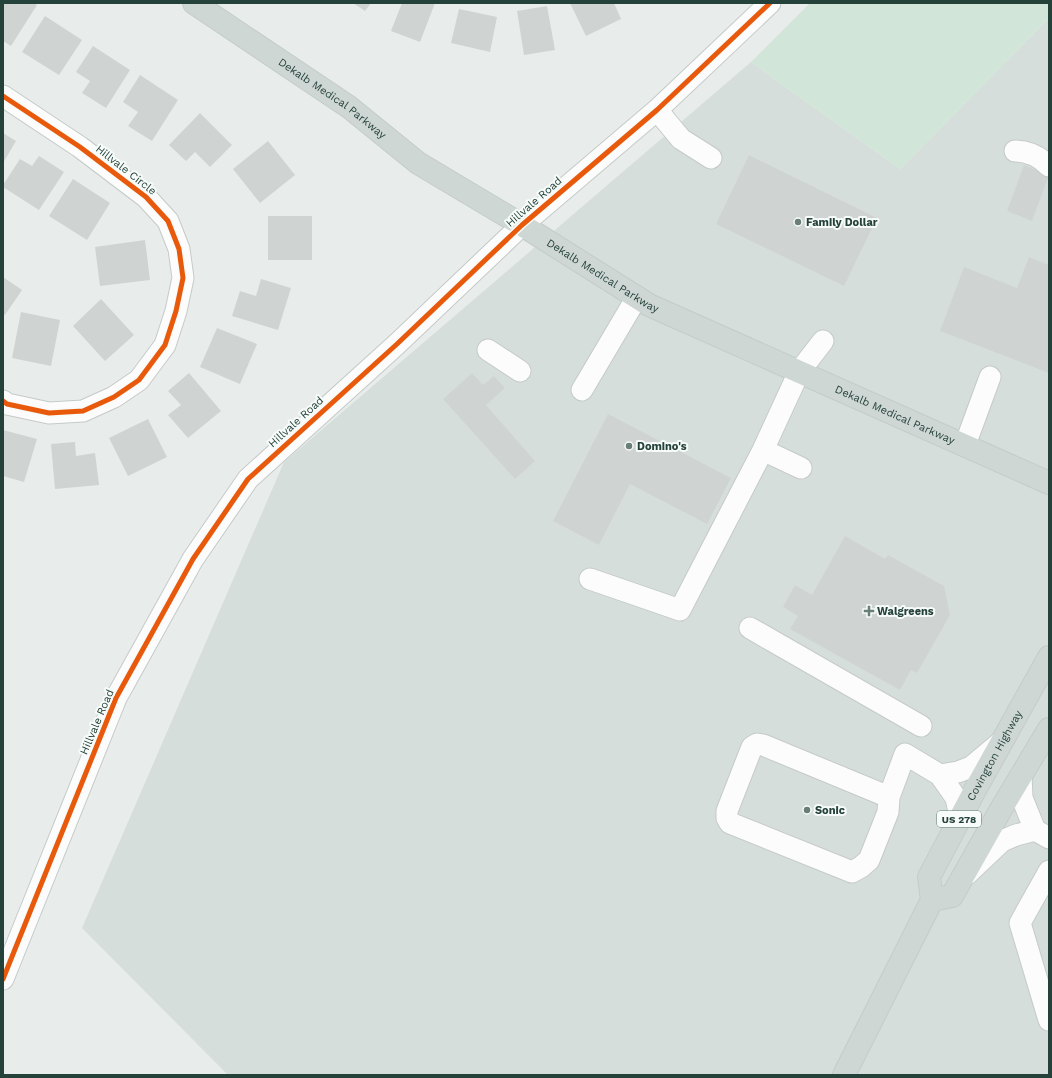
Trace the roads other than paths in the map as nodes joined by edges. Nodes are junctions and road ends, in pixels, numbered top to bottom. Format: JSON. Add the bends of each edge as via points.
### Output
{"nodes":[{"id":1,"x":194,"y":3,"type":"edge"},
{"id":2,"x":770,"y":3,"type":"edge"},
{"id":3,"x":3,"y":96,"type":"edge"},
{"id":4,"x":657,"y":110,"type":"junction"},
{"id":5,"x":1015,"y":151,"type":"dead end"},
{"id":6,"x":711,"y":158,"type":"dead end"},
{"id":7,"x":1049,"y":166,"type":"edge"},
{"id":8,"x":522,"y":225,"type":"junction"},
{"id":9,"x":637,"y":297,"type":"junction"},
{"id":10,"x":823,"y":341,"type":"dead end"},
{"id":11,"x":488,"y":350,"type":"dead end"},
{"id":12,"x":520,"y":371,"type":"dead end"},
{"id":13,"x":799,"y":372,"type":"junction"},
{"id":14,"x":990,"y":377,"type":"dead end"},
{"id":15,"x":582,"y":390,"type":"dead end"},
{"id":16,"x":3,"y":401,"type":"edge"},
{"id":17,"x":965,"y":445,"type":"junction"},
{"id":18,"x":762,"y":450,"type":"junction"},
{"id":19,"x":801,"y":468,"type":"dead end"},
{"id":20,"x":1049,"y":483,"type":"edge"},
{"id":21,"x":590,"y":579,"type":"dead end"},
{"id":22,"x":750,"y":628,"type":"dead end"},
{"id":23,"x":1049,"y":657,"type":"edge"},
{"id":24,"x":1049,"y":729,"type":"edge"},
{"id":25,"x":1002,"y":742,"type":"junction"},
{"id":26,"x":905,"y":754,"type":"junction"},
{"id":27,"x":940,"y":775,"type":"junction"},
{"id":28,"x":1022,"y":775,"type":"junction"},
{"id":29,"x":888,"y":797,"type":"junction"},
{"id":30,"x":960,"y":817,"type":"junction"},
{"id":31,"x":1042,"y":834,"type":"edge"},
{"id":32,"x":1049,"y":871,"type":"edge"},
{"id":33,"x":962,"y":879,"type":"junction"},
{"id":34,"x":932,"y":900,"type":"junction"},
{"id":35,"x":3,"y":979,"type":"edge"},
{"id":36,"x":1049,"y":1020,"type":"edge"},
{"id":37,"x":844,"y":1075,"type":"edge"}],
"edges":[{"from":1,"to":8,"type":"main road","name":"Dekalb Medical Parkway","via":[[348,107],[418,163]]},
{"from":2,"to":4,"type":"street","name":"Hillvale Road"},
{"from":3,"to":16,"type":"street","name":"Hillvale Circle","via":[[80,147],[146,197],[168,221],[179,249],[183,278],[165,345],[139,380],[114,397],[82,411],[49,413]]},
{"from":4,"to":6,"type":"street","via":[[681,140]]},
{"from":4,"to":8,"type":"street","name":"Hillvale Road"},
{"from":5,"to":7,"type":"street","via":[[1034,154]]},
{"from":8,"to":9,"type":"main road","name":"Dekalb Medical Parkway"},
{"from":8,"to":35,"type":"street","name":"Hillvale Road","via":[[397,344],[248,478],[197,553],[116,698]]},
{"from":9,"to":13,"type":"main road","name":"Dekalb Medical Parkway","via":[[649,305]]},
{"from":9,"to":15,"type":"street"},
{"from":10,"to":13,"type":"street"},
{"from":11,"to":12,"type":"street"},
{"from":13,"to":17,"type":"main road","name":"Dekalb Medical Parkway"},
{"from":13,"to":18,"type":"street"},
{"from":14,"to":17,"type":"street"},
{"from":17,"to":20,"type":"main road","name":"Dekalb Medical Parkway"},
{"from":18,"to":19,"type":"street"},
{"from":18,"to":21,"type":"street","via":[[680,610]]},
{"from":22,"to":26,"type":"street","via":[[918,730]]},
{"from":23,"to":25,"type":"main road","name":"Covington Highway","number":"US 278"},
{"from":24,"to":28,"type":"main road","number":"US 278"},
{"from":25,"to":27,"type":"street","via":[[971,767]]},
{"from":25,"to":30,"type":"main road","name":"Covington Highway","number":"US 278"},
{"from":26,"to":27,"type":"street"},
{"from":26,"to":29,"type":"street"},
{"from":27,"to":30,"type":"street","via":[[956,798]]},
{"from":28,"to":31,"type":"street","via":[[1022,798]]},
{"from":28,"to":33,"type":"main road","number":"US 278"},
{"from":29,"to":29,"type":"street","via":[[888,812],[869,860],[852,872],[730,822],[727,818],[727,810],[752,746],[757,744]]},
{"from":30,"to":34,"type":"main road","name":"Covington Highway","number":"US 278","via":[[929,877]]},
{"from":31,"to":33,"type":"street","via":[[1016,835],[1002,841]]},
{"from":32,"to":36,"type":"street","via":[[1020,923]]},
{"from":33,"to":34,"type":"main road","number":"US 278","via":[[952,896]]},
{"from":34,"to":37,"type":"main road"}]}
